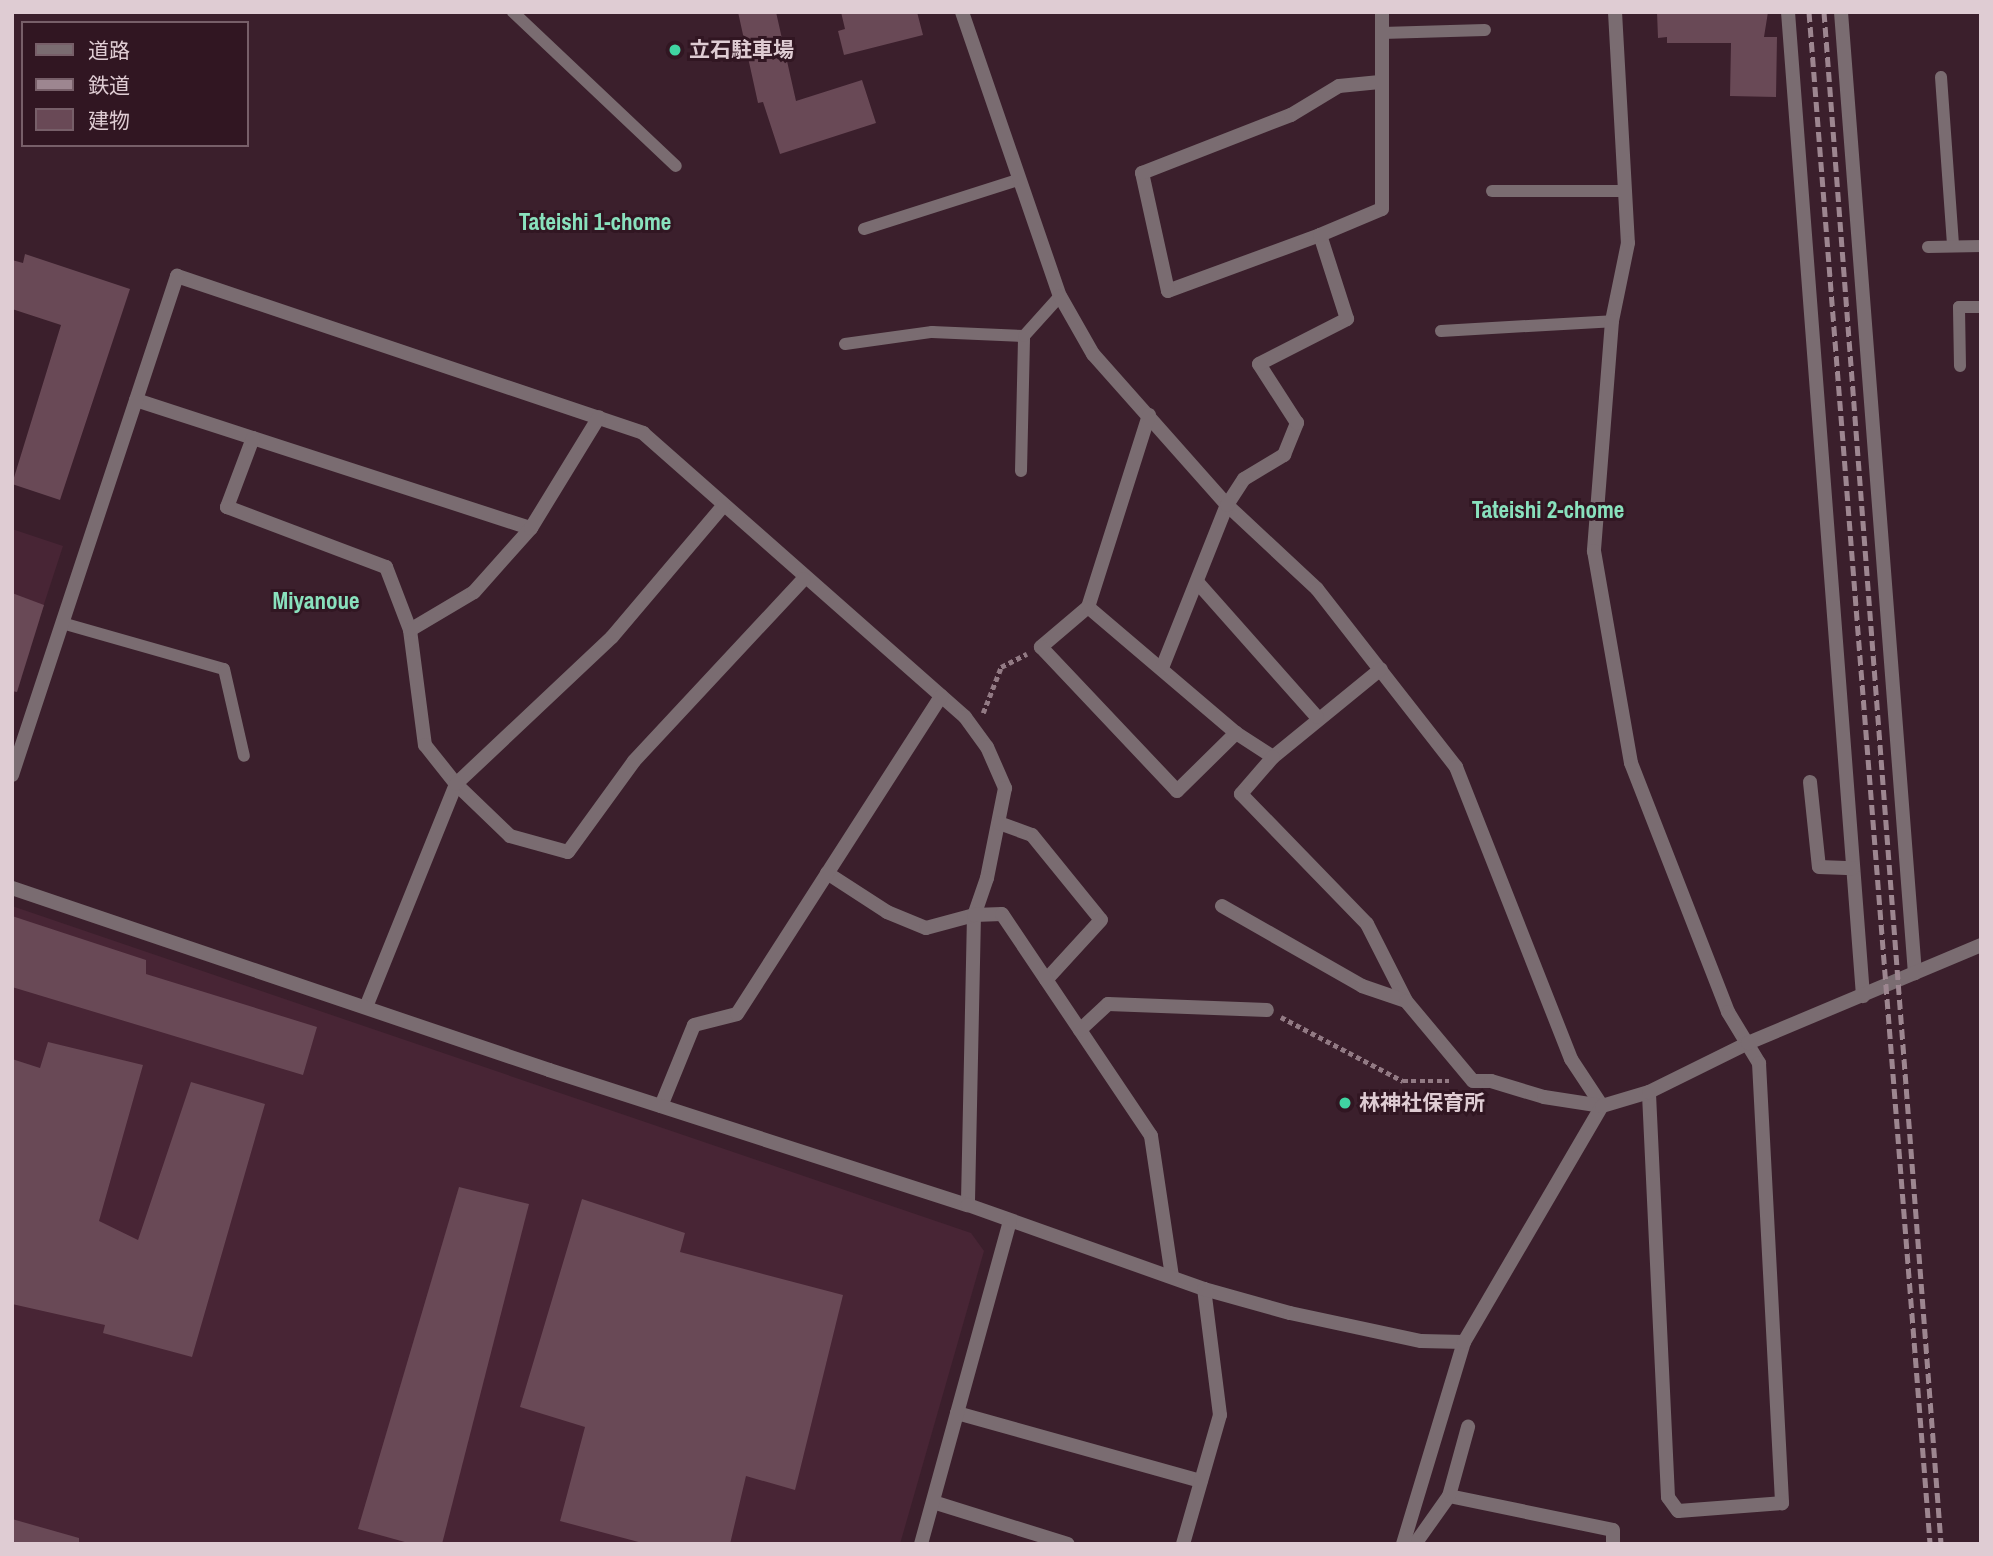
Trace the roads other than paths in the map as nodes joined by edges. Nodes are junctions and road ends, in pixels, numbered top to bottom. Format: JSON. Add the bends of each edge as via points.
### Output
{"nodes":[{"id":1,"x":513,"y":12,"type":"edge"},
{"id":2,"x":962,"y":12,"type":"edge"},
{"id":3,"x":1382,"y":12,"type":"edge"},
{"id":4,"x":1615,"y":12,"type":"edge"},
{"id":5,"x":1788,"y":12,"type":"edge"},
{"id":6,"x":1841,"y":12,"type":"edge"},
{"id":7,"x":1485,"y":30,"type":"dead end"},
{"id":8,"x":1382,"y":33,"type":"junction"},
{"id":9,"x":1941,"y":77,"type":"dead end"},
{"id":10,"x":1380,"y":82,"type":"junction"},
{"id":11,"x":677,"y":166,"type":"dead end"},
{"id":12,"x":1018,"y":180,"type":"junction"},
{"id":13,"x":1492,"y":191,"type":"dead end"},
{"id":14,"x":1625,"y":191,"type":"junction"},
{"id":15,"x":864,"y":229,"type":"dead end"},
{"id":16,"x":1320,"y":235,"type":"junction"},
{"id":17,"x":1954,"y":246,"type":"junction"},
{"id":18,"x":1981,"y":246,"type":"edge"},
{"id":19,"x":1928,"y":247,"type":"dead end"},
{"id":20,"x":1060,"y":296,"type":"junction"},
{"id":21,"x":1981,"y":307,"type":"edge"},
{"id":22,"x":1612,"y":321,"type":"junction"},
{"id":23,"x":1441,"y":331,"type":"dead end"},
{"id":24,"x":1024,"y":336,"type":"junction"},
{"id":25,"x":845,"y":344,"type":"dead end"},
{"id":26,"x":1960,"y":366,"type":"dead end"},
{"id":27,"x":136,"y":400,"type":"junction"},
{"id":28,"x":1149,"y":415,"type":"junction"},
{"id":29,"x":599,"y":417,"type":"junction"},
{"id":30,"x":253,"y":438,"type":"junction"},
{"id":31,"x":1021,"y":471,"type":"dead end"},
{"id":32,"x":1227,"y":505,"type":"junction"},
{"id":33,"x":723,"y":506,"type":"junction"},
{"id":34,"x":531,"y":528,"type":"junction"},
{"id":35,"x":804,"y":579,"type":"junction"},
{"id":36,"x":1198,"y":583,"type":"junction"},
{"id":37,"x":1088,"y":607,"type":"junction"},
{"id":38,"x":62,"y":623,"type":"junction"},
{"id":39,"x":410,"y":630,"type":"junction"},
{"id":40,"x":1162,"y":668,"type":"junction"},
{"id":41,"x":1381,"y":669,"type":"junction"},
{"id":42,"x":941,"y":696,"type":"junction"},
{"id":43,"x":1317,"y":718,"type":"junction"},
{"id":44,"x":1236,"y":733,"type":"junction"},
{"id":45,"x":244,"y":755,"type":"dead end"},
{"id":46,"x":1273,"y":757,"type":"junction"},
{"id":47,"x":12,"y":775,"type":"edge"},
{"id":48,"x":1810,"y":782,"type":"dead end"},
{"id":49,"x":456,"y":784,"type":"junction"},
{"id":50,"x":999,"y":822,"type":"junction"},
{"id":51,"x":1853,"y":868,"type":"junction"},
{"id":52,"x":827,"y":873,"type":"junction"},
{"id":53,"x":12,"y":888,"type":"edge"},
{"id":54,"x":1222,"y":906,"type":"dead end"},
{"id":55,"x":974,"y":915,"type":"junction"},
{"id":56,"x":1981,"y":945,"type":"edge"},
{"id":57,"x":1915,"y":973,"type":"junction"},
{"id":58,"x":1046,"y":980,"type":"junction"},
{"id":59,"x":1863,"y":996,"type":"junction"},
{"id":60,"x":1406,"y":1001,"type":"junction"},
{"id":61,"x":366,"y":1007,"type":"junction"},
{"id":62,"x":1268,"y":1010,"type":"road end"},
{"id":63,"x":1080,"y":1030,"type":"junction"},
{"id":64,"x":1748,"y":1043,"type":"junction"},
{"id":65,"x":1649,"y":1092,"type":"junction"},
{"id":66,"x":661,"y":1106,"type":"junction"},
{"id":67,"x":1602,"y":1106,"type":"junction"},
{"id":68,"x":968,"y":1205,"type":"junction"},
{"id":69,"x":1010,"y":1221,"type":"junction"},
{"id":70,"x":1172,"y":1276,"type":"junction"},
{"id":71,"x":1204,"y":1289,"type":"junction"},
{"id":72,"x":1464,"y":1342,"type":"junction"},
{"id":73,"x":957,"y":1413,"type":"junction"},
{"id":74,"x":1468,"y":1427,"type":"dead end"},
{"id":75,"x":1201,"y":1481,"type":"junction"},
{"id":76,"x":1448,"y":1496,"type":"junction"},
{"id":77,"x":933,"y":1502,"type":"junction"},
{"id":78,"x":921,"y":1544,"type":"edge"},
{"id":79,"x":1068,"y":1544,"type":"edge"},
{"id":80,"x":1183,"y":1544,"type":"edge"},
{"id":81,"x":1403,"y":1544,"type":"edge"},
{"id":82,"x":1415,"y":1544,"type":"edge"},
{"id":83,"x":1613,"y":1544,"type":"edge"}],
"edges":[{"from":1,"to":11,"type":"lane"},
{"from":2,"to":12,"type":"street"},
{"from":3,"to":8,"type":"street"},
{"from":4,"to":14,"type":"street"},
{"from":5,"to":51,"type":"street"},
{"from":6,"to":57,"type":"street"},
{"from":7,"to":8,"type":"lane"},
{"from":8,"to":10,"type":"street"},
{"from":9,"to":17,"type":"lane"},
{"from":10,"to":16,"type":"street","via":[[1382,209]]},
{"from":10,"to":16,"type":"street","via":[[1339,86],[1291,115],[1142,173],[1168,291]]},
{"from":12,"to":15,"type":"lane"},
{"from":12,"to":20,"type":"street"},
{"from":13,"to":14,"type":"lane"},
{"from":14,"to":22,"type":"street","via":[[1628,243]]},
{"from":16,"to":32,"type":"street","via":[[1347,319],[1259,364],[1297,422],[1284,456],[1244,479]]},
{"from":17,"to":18,"type":"lane"},
{"from":17,"to":19,"type":"lane"},
{"from":20,"to":24,"type":"lane"},
{"from":20,"to":28,"type":"street","via":[[1093,354]]},
{"from":21,"to":26,"type":"lane","via":[[1959,307]]},
{"from":22,"to":23,"type":"lane"},
{"from":22,"to":64,"type":"street","via":[[1594,551],[1631,762],[1728,1012]]},
{"from":24,"to":25,"type":"lane","via":[[932,332]]},
{"from":24,"to":31,"type":"lane"},
{"from":27,"to":29,"type":"street","via":[[177,276]]},
{"from":27,"to":30,"type":"street"},
{"from":27,"to":38,"type":"street"},
{"from":28,"to":32,"type":"street"},
{"from":28,"to":37,"type":"street"},
{"from":29,"to":33,"type":"street","via":[[643,433]]},
{"from":29,"to":34,"type":"street"},
{"from":30,"to":34,"type":"street"},
{"from":30,"to":39,"type":"street","via":[[227,507],[386,567]]},
{"from":32,"to":36,"type":"street"},
{"from":32,"to":41,"type":"street","via":[[1317,589]]},
{"from":33,"to":35,"type":"street"},
{"from":33,"to":49,"type":"street","via":[[612,638]]},
{"from":34,"to":39,"type":"street","via":[[474,592]]},
{"from":35,"to":42,"type":"street"},
{"from":35,"to":49,"type":"street","via":[[634,761],[568,852],[510,836]]},
{"from":36,"to":40,"type":"street"},
{"from":36,"to":43,"type":"street"},
{"from":37,"to":40,"type":"street"},
{"from":37,"to":44,"type":"street","via":[[1041,647],[1177,791]]},
{"from":38,"to":45,"type":"lane","via":[[224,669]]},
{"from":38,"to":47,"type":"street"},
{"from":39,"to":49,"type":"street","via":[[425,745]]},
{"from":40,"to":44,"type":"street"},
{"from":41,"to":43,"type":"street"},
{"from":41,"to":67,"type":"street","via":[[1456,767],[1571,1059]]},
{"from":42,"to":50,"type":"street","via":[[975,732],[1005,788]]},
{"from":42,"to":52,"type":"street"},
{"from":43,"to":46,"type":"street"},
{"from":44,"to":46,"type":"street"},
{"from":46,"to":60,"type":"street","via":[[1241,794],[1367,924]]},
{"from":48,"to":51,"type":"street","via":[[1819,867]]},
{"from":49,"to":61,"type":"street"},
{"from":50,"to":55,"type":"street"},
{"from":50,"to":58,"type":"street","via":[[1032,835],[1101,920]]},
{"from":51,"to":59,"type":"street"},
{"from":52,"to":55,"type":"street","via":[[887,912],[926,928]]},
{"from":52,"to":66,"type":"street","via":[[737,1014],[694,1025]]},
{"from":53,"to":61,"type":"street"},
{"from":54,"to":60,"type":"street","via":[[1362,986]]},
{"from":55,"to":58,"type":"street","via":[[1002,914]]},
{"from":55,"to":68,"type":"street"},
{"from":56,"to":57,"type":"street"},
{"from":57,"to":59,"type":"street"},
{"from":58,"to":63,"type":"street"},
{"from":59,"to":64,"type":"street"},
{"from":60,"to":67,"type":"street","via":[[1473,1081],[1492,1081],[1544,1097]]},
{"from":61,"to":66,"type":"street"},
{"from":62,"to":63,"type":"street","via":[[1108,1004]]},
{"from":63,"to":70,"type":"street","via":[[1151,1136]]},
{"from":64,"to":65,"type":"street"},
{"from":64,"to":65,"type":"street","via":[[1759,1063],[1782,1503],[1678,1511],[1668,1497]]},
{"from":65,"to":67,"type":"street"},
{"from":66,"to":68,"type":"street"},
{"from":67,"to":72,"type":"street"},
{"from":68,"to":69,"type":"street"},
{"from":69,"to":70,"type":"street"},
{"from":69,"to":73,"type":"street"},
{"from":70,"to":71,"type":"street"},
{"from":71,"to":72,"type":"street","via":[[1421,1341]]},
{"from":71,"to":75,"type":"street","via":[[1220,1415]]},
{"from":72,"to":81,"type":"street"},
{"from":73,"to":75,"type":"street"},
{"from":73,"to":77,"type":"street"},
{"from":74,"to":76,"type":"street"},
{"from":75,"to":80,"type":"street"},
{"from":76,"to":82,"type":"street"},
{"from":76,"to":83,"type":"street","via":[[1613,1530]]},
{"from":77,"to":78,"type":"street"},
{"from":77,"to":79,"type":"street"}]}
